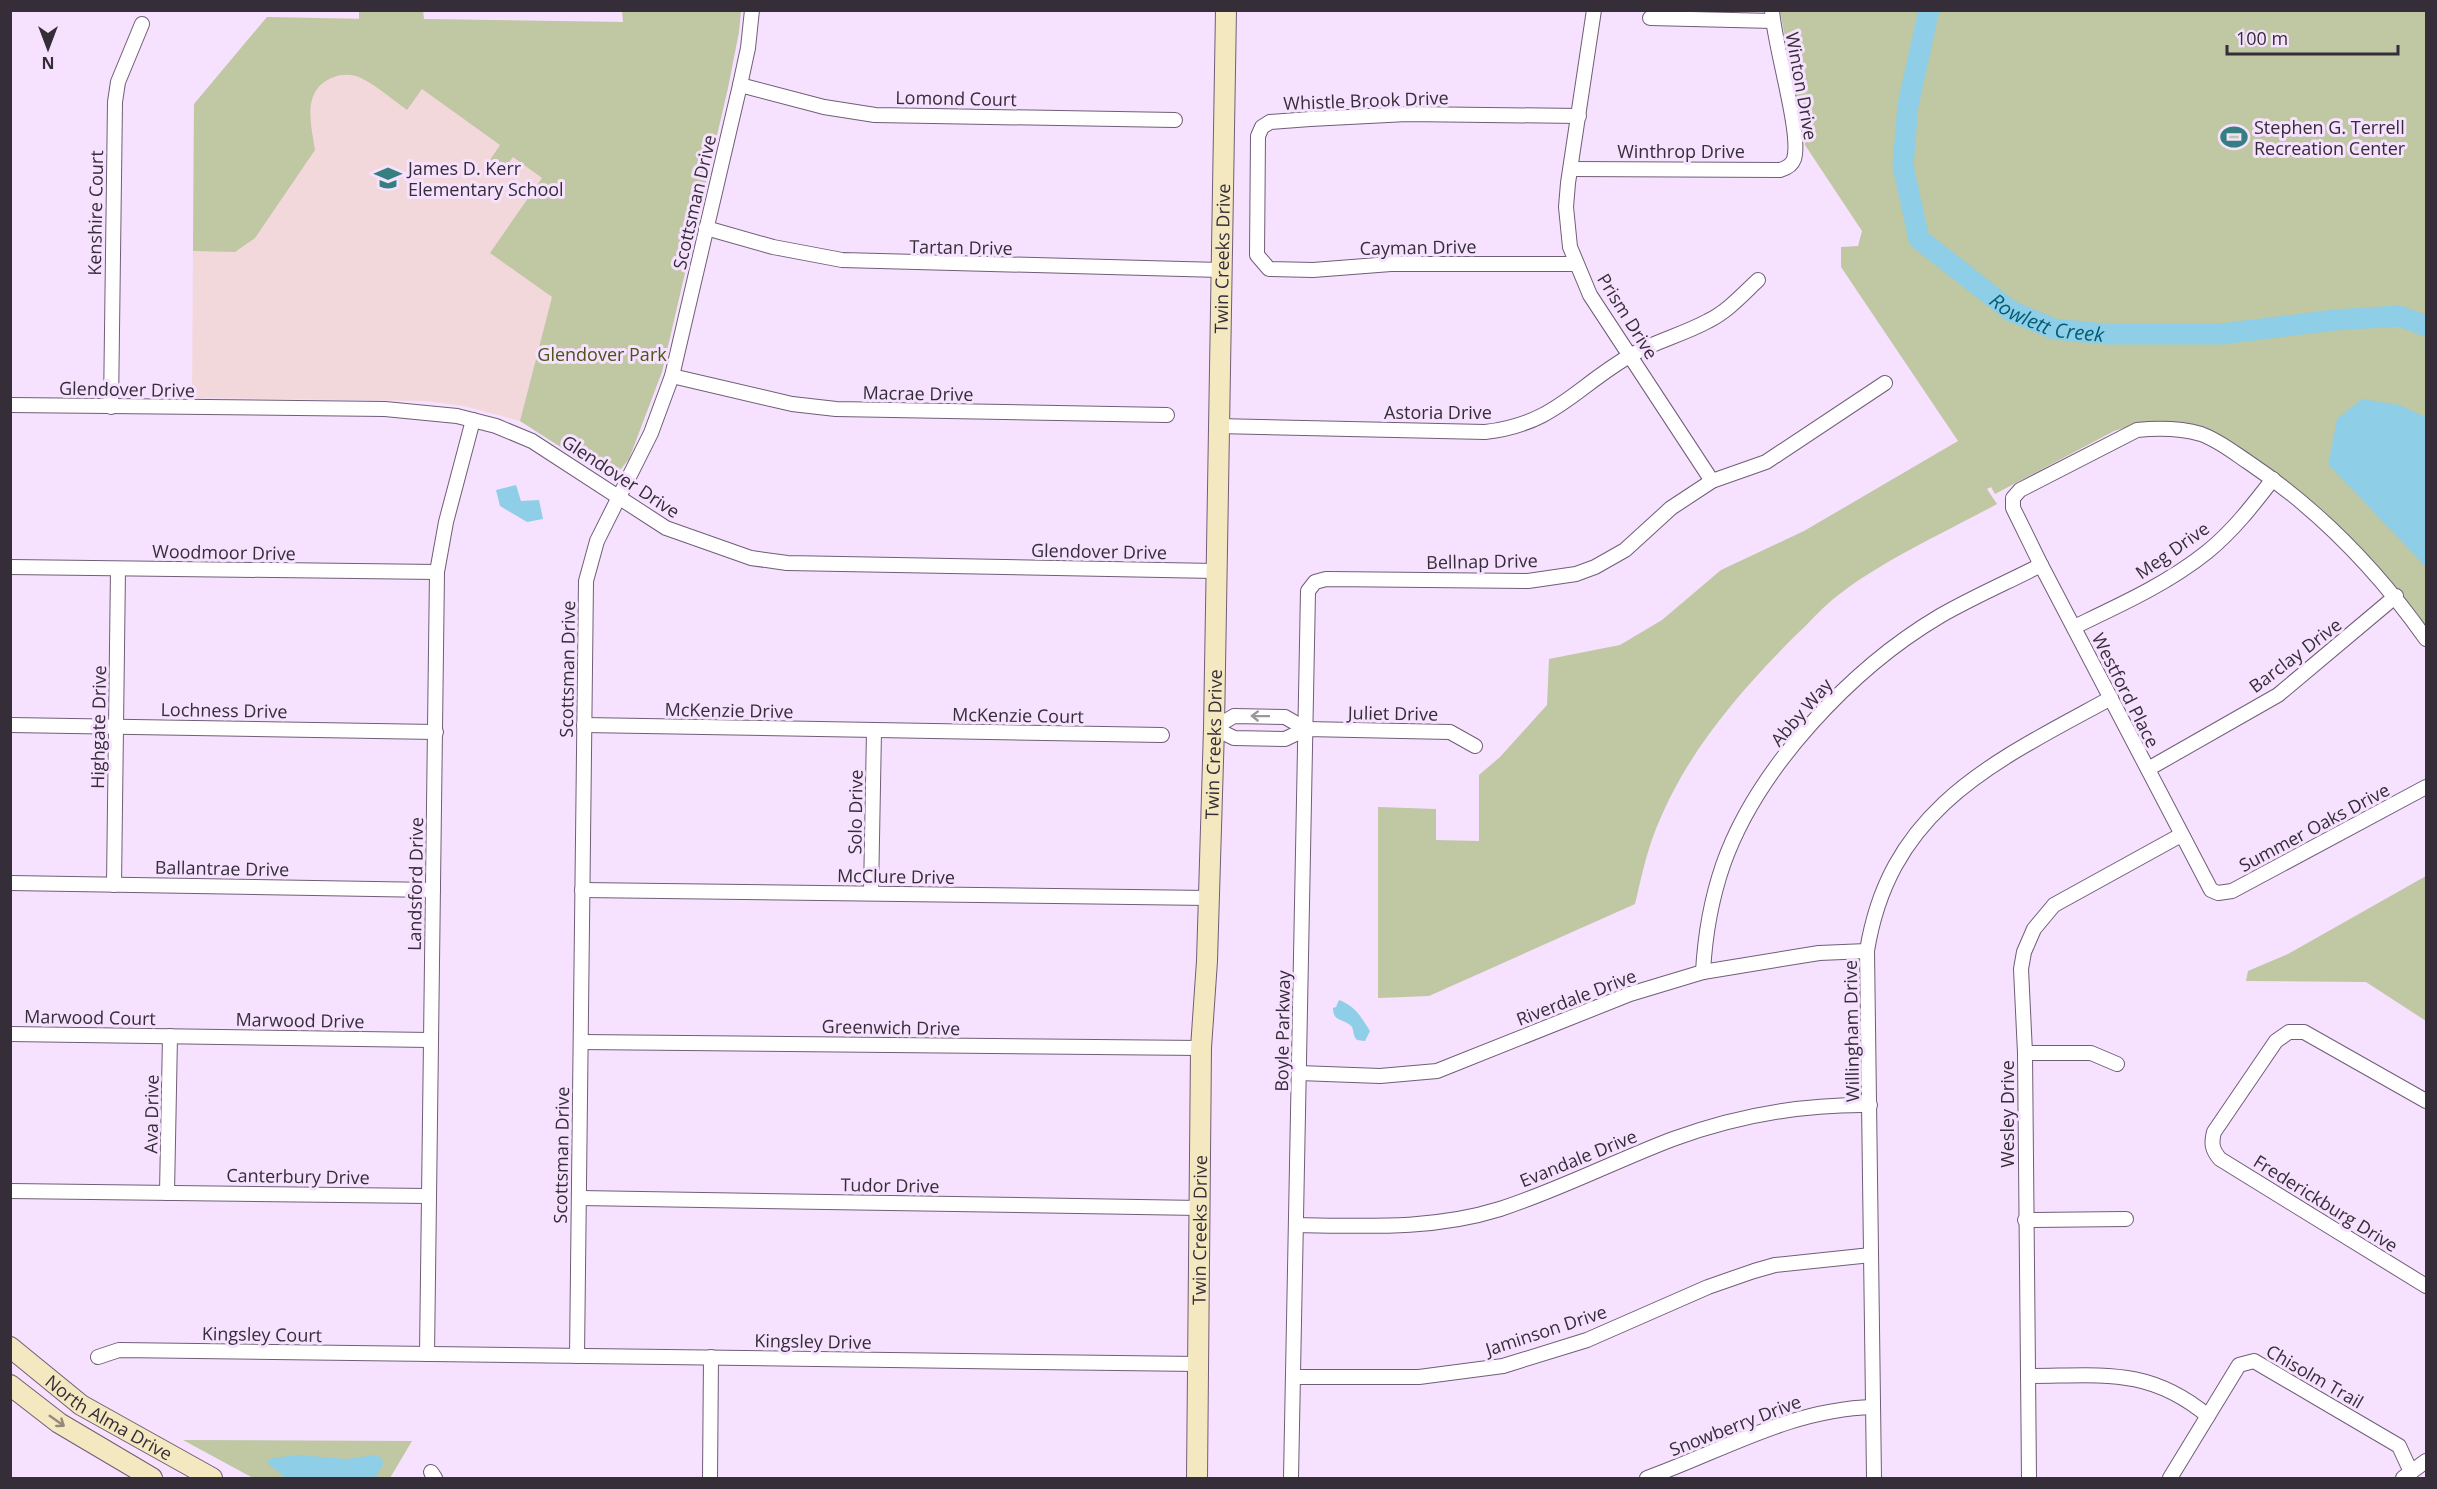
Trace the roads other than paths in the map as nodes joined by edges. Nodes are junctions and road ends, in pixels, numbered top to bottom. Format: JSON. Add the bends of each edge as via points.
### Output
{"nodes":[{"id":1,"x":752,"y":10,"type":"edge"},
{"id":2,"x":1226,"y":10,"type":"edge"},
{"id":3,"x":1594,"y":10,"type":"edge"},
{"id":4,"x":1772,"y":16,"type":"edge"},
{"id":5,"x":1650,"y":18,"type":"dead end"},
{"id":6,"x":142,"y":24,"type":"dead end"},
{"id":7,"x":740,"y":85,"type":"junction"},
{"id":8,"x":1579,"y":116,"type":"junction"},
{"id":9,"x":1175,"y":120,"type":"dead end"},
{"id":10,"x":1789,"y":166,"type":"joint"},
{"id":11,"x":1571,"y":169,"type":"junction"},
{"id":12,"x":706,"y":228,"type":"junction"},
{"id":13,"x":1576,"y":264,"type":"junction"},
{"id":14,"x":1264,"y":266,"type":"joint"},
{"id":15,"x":1220,"y":270,"type":"junction"},
{"id":16,"x":1758,"y":280,"type":"dead end"},
{"id":17,"x":1632,"y":355,"type":"junction"},
{"id":18,"x":672,"y":376,"type":"junction"},
{"id":19,"x":1885,"y":383,"type":"dead end"},
{"id":20,"x":10,"y":405,"type":"edge"},
{"id":21,"x":111,"y":407,"type":"junction"},
{"id":22,"x":1167,"y":415,"type":"dead end"},
{"id":23,"x":473,"y":420,"type":"junction"},
{"id":24,"x":1217,"y":426,"type":"junction"},
{"id":25,"x":2273,"y":479,"type":"junction"},
{"id":26,"x":1712,"y":481,"type":"junction"},
{"id":27,"x":618,"y":496,"type":"junction"},
{"id":28,"x":2041,"y":565,"type":"junction"},
{"id":29,"x":10,"y":567,"type":"edge"},
{"id":30,"x":118,"y":569,"type":"junction"},
{"id":31,"x":1215,"y":571,"type":"junction"},
{"id":32,"x":437,"y":572,"type":"junction"},
{"id":33,"x":1311,"y":585,"type":"joint"},
{"id":34,"x":2396,"y":596,"type":"junction"},
{"id":35,"x":2074,"y":627,"type":"junction"},
{"id":36,"x":2427,"y":639,"type":"edge"},
{"id":37,"x":2111,"y":699,"type":"junction"},
{"id":38,"x":10,"y":725,"type":"edge"},
{"id":39,"x":584,"y":725,"type":"junction"},
{"id":40,"x":116,"y":727,"type":"junction"},
{"id":41,"x":1214,"y":728,"type":"junction"},
{"id":42,"x":1306,"y":729,"type":"junction"},
{"id":43,"x":874,"y":731,"type":"junction"},
{"id":44,"x":436,"y":732,"type":"junction"},
{"id":45,"x":1162,"y":735,"type":"dead end"},
{"id":46,"x":1475,"y":746,"type":"dead end"},
{"id":47,"x":2148,"y":769,"type":"junction"},
{"id":48,"x":2427,"y":787,"type":"edge"},
{"id":49,"x":2181,"y":835,"type":"junction"},
{"id":50,"x":10,"y":883,"type":"edge"},
{"id":51,"x":114,"y":885,"type":"junction"},
{"id":52,"x":433,"y":890,"type":"junction"},
{"id":53,"x":582,"y":890,"type":"junction"},
{"id":54,"x":871,"y":893,"type":"junction"},
{"id":55,"x":2218,"y":893,"type":"joint"},
{"id":56,"x":1209,"y":898,"type":"junction"},
{"id":57,"x":1868,"y":951,"type":"junction"},
{"id":58,"x":1703,"y":972,"type":"junction"},
{"id":59,"x":10,"y":1034,"type":"edge"},
{"id":60,"x":170,"y":1036,"type":"junction"},
{"id":61,"x":430,"y":1040,"type":"junction"},
{"id":62,"x":580,"y":1042,"type":"junction"},
{"id":63,"x":1201,"y":1048,"type":"junction"},
{"id":64,"x":2025,"y":1053,"type":"junction"},
{"id":65,"x":2117,"y":1064,"type":"dead end"},
{"id":66,"x":1299,"y":1073,"type":"junction"},
{"id":67,"x":2427,"y":1101,"type":"edge"},
{"id":68,"x":1870,"y":1105,"type":"junction"},
{"id":69,"x":10,"y":1191,"type":"edge"},
{"id":70,"x":167,"y":1193,"type":"junction"},
{"id":71,"x":428,"y":1196,"type":"junction"},
{"id":72,"x":579,"y":1198,"type":"junction"},
{"id":73,"x":1200,"y":1208,"type":"junction"},
{"id":74,"x":2126,"y":1219,"type":"dead end"},
{"id":75,"x":2025,"y":1220,"type":"junction"},
{"id":76,"x":1296,"y":1225,"type":"junction"},
{"id":77,"x":1871,"y":1255,"type":"junction"},
{"id":78,"x":2427,"y":1286,"type":"edge"},
{"id":79,"x":10,"y":1347,"type":"edge"},
{"id":80,"x":427,"y":1354,"type":"junction"},
{"id":81,"x":577,"y":1356,"type":"junction"},
{"id":82,"x":98,"y":1357,"type":"dead end"},
{"id":83,"x":711,"y":1357,"type":"junction"},
{"id":84,"x":1198,"y":1364,"type":"junction"},
{"id":85,"x":2028,"y":1376,"type":"junction"},
{"id":86,"x":1293,"y":1377,"type":"junction"},
{"id":87,"x":10,"y":1385,"type":"edge"},
{"id":88,"x":1873,"y":1407,"type":"junction"},
{"id":89,"x":2208,"y":1416,"type":"junction"},
{"id":90,"x":2427,"y":1461,"type":"edge"},
{"id":91,"x":2407,"y":1475,"type":"edge"},
{"id":92,"x":152,"y":1479,"type":"edge"},
{"id":93,"x":212,"y":1479,"type":"edge"},
{"id":94,"x":710,"y":1479,"type":"edge"},
{"id":95,"x":1197,"y":1479,"type":"edge"},
{"id":96,"x":1291,"y":1479,"type":"edge"},
{"id":97,"x":1647,"y":1479,"type":"edge"},
{"id":98,"x":1874,"y":1479,"type":"edge"},
{"id":99,"x":2029,"y":1479,"type":"edge"},
{"id":100,"x":2170,"y":1479,"type":"edge"}],
"edges":[{"from":1,"to":7,"type":"street","name":"Scottsman Drive"},
{"from":2,"to":15,"type":"street","name":"Twin Creeks Drive"},
{"from":3,"to":8,"type":"street","name":"Prism Drive"},
{"from":4,"to":5,"type":"street"},
{"from":4,"to":10,"type":"street","name":"Winton Drive","via":[[1795,139]]},
{"from":6,"to":21,"type":"street","name":"Kenshire Court","via":[[118,82],[115,102]]},
{"from":7,"to":9,"type":"street","name":"Lomond Court","via":[[824,107],[875,115]]},
{"from":7,"to":12,"type":"street","name":"Scottsman Drive"},
{"from":8,"to":11,"type":"street","name":"Prism Drive"},
{"from":8,"to":14,"type":"street","name":"Whistle Brook Drive","via":[[1407,114],[1266,123],[1257,136],[1257,255]]},
{"from":10,"to":11,"type":"street","name":"Winthrop Drive","via":[[1780,170]]},
{"from":11,"to":13,"type":"street","name":"Prism Drive","via":[[1566,207]]},
{"from":12,"to":15,"type":"street","name":"Tartan Drive","via":[[773,247],[842,260]]},
{"from":12,"to":18,"type":"street","name":"Scottsman Drive"},
{"from":13,"to":14,"type":"street","name":"Cayman Drive","via":[[1391,264],[1274,271]]},
{"from":13,"to":17,"type":"street","name":"Prism Drive","via":[[1590,295]]},
{"from":15,"to":24,"type":"street","name":"Twin Creeks Drive"},
{"from":16,"to":17,"type":"street","name":"Astoria Drive","via":[[1730,308]]},
{"from":17,"to":24,"type":"street","name":"Astoria Drive","via":[[1556,410],[1501,430]]},
{"from":17,"to":26,"type":"street","name":"Prism Drive"},
{"from":18,"to":22,"type":"street","name":"Macrae Drive","via":[[792,404],[836,409]]},
{"from":18,"to":27,"type":"street","name":"Scottsman Drive","via":[[651,433]]},
{"from":19,"to":26,"type":"street","name":"Bellnap Drive","via":[[1766,462]]},
{"from":20,"to":21,"type":"street","name":"Glendover Drive"},
{"from":21,"to":23,"type":"street","name":"Glendover Drive","via":[[385,409],[426,411]]},
{"from":23,"to":27,"type":"street","name":"Glendover Drive","via":[[532,441]]},
{"from":23,"to":32,"type":"street","name":"Landsford Drive"},
{"from":24,"to":31,"type":"street","name":"Twin Creeks Drive"},
{"from":25,"to":28,"type":"street","name":"Westford Place","via":[[2210,438],[2157,428],[2121,435],[2020,490],[2013,498],[2013,508]]},
{"from":25,"to":34,"type":"street","via":[[2337,534]]},
{"from":25,"to":35,"type":"street","name":"Meg Drive","via":[[2242,518],[2207,552],[2150,590]]},
{"from":26,"to":33,"type":"street","name":"Bellnap Drive","via":[[1671,508],[1625,550],[1576,574],[1528,582],[1326,579]]},
{"from":27,"to":31,"type":"street","name":"Glendover Drive","via":[[666,528],[698,542],[751,558],[787,563]]},
{"from":27,"to":39,"type":"street","name":"Scottsman Drive","via":[[597,541],[586,581]]},
{"from":28,"to":35,"type":"street","name":"Westford Place"},
{"from":28,"to":58,"type":"street","name":"Abby Way","via":[[1940,616],[1882,656],[1819,715],[1761,790],[1739,828],[1723,865],[1709,916]]},
{"from":29,"to":30,"type":"street","name":"Woodmoor Drive"},
{"from":30,"to":32,"type":"street","name":"Woodmoor Drive"},
{"from":30,"to":40,"type":"street","name":"Highgate Drive"},
{"from":31,"to":41,"type":"street","name":"Twin Creeks Drive"},
{"from":32,"to":44,"type":"street","name":"Landsford Drive"},
{"from":33,"to":42,"type":"street","name":"Boyle Parkway","via":[[1307,599]]},
{"from":34,"to":36,"type":"street"},
{"from":34,"to":47,"type":"street","name":"Barclay Drive","via":[[2278,694]]},
{"from":35,"to":37,"type":"street","name":"Westford Place"},
{"from":37,"to":47,"type":"street","name":"Westford Place"},
{"from":37,"to":57,"type":"street","name":"Willingham Drive","via":[[2008,755],[1953,794],[1929,817],[1891,870],[1879,897]]},
{"from":38,"to":40,"type":"street","name":"Lochness Drive"},
{"from":39,"to":43,"type":"street","name":"McKenzie Drive"},
{"from":39,"to":53,"type":"street","name":"Scottsman Drive"},
{"from":40,"to":44,"type":"street","name":"Lochness Drive"},
{"from":40,"to":51,"type":"street","name":"Highgate Drive"},
{"from":41,"to":42,"type":"street","name":"Juliet Drive","via":[[1234,738],[1285,739]]},
{"from":42,"to":41,"type":"street","name":"Juliet Drive","one_way":true,"via":[[1285,717],[1234,716]]},
{"from":41,"to":56,"type":"street","name":"Twin Creeks Drive"},
{"from":42,"to":46,"type":"street","name":"Juliet Drive","via":[[1450,732]]},
{"from":42,"to":66,"type":"street","name":"Boyle Parkway"},
{"from":43,"to":45,"type":"street","name":"McKenzie Court"},
{"from":43,"to":54,"type":"street","name":"Solo Drive"},
{"from":44,"to":52,"type":"street","name":"Landsford Drive"},
{"from":47,"to":49,"type":"street","name":"Westford Place"},
{"from":48,"to":55,"type":"street","name":"Summer Oaks Drive","via":[[2232,891]]},
{"from":49,"to":55,"type":"street","name":"Westford Place","via":[[2207,884]]},
{"from":49,"to":64,"type":"street","name":"Wesley Drive","via":[[2054,905],[2034,928],[2021,969]]},
{"from":50,"to":51,"type":"street","name":"Ballantrae Drive"},
{"from":51,"to":52,"type":"street","name":"Ballantrae Drive"},
{"from":52,"to":61,"type":"street","name":"Landsford Drive"},
{"from":53,"to":54,"type":"street","name":"McClure Drive"},
{"from":53,"to":62,"type":"street","name":"Scottsman Drive"},
{"from":54,"to":56,"type":"street","name":"McClure Drive"},
{"from":56,"to":63,"type":"street","name":"Twin Creeks Drive"},
{"from":57,"to":58,"type":"street","name":"Riverdale Drive","via":[[1819,953]]},
{"from":57,"to":68,"type":"street","name":"Willingham Drive"},
{"from":58,"to":66,"type":"street","name":"Riverdale Drive","via":[[1630,994],[1437,1071],[1380,1076]]},
{"from":59,"to":60,"type":"street","name":"Marwood Court"},
{"from":60,"to":61,"type":"street","name":"Marwood Drive"},
{"from":60,"to":70,"type":"street","name":"Ava Drive"},
{"from":61,"to":71,"type":"street","name":"Landsford Drive"},
{"from":62,"to":63,"type":"street","name":"Greenwich Drive"},
{"from":62,"to":72,"type":"street","name":"Scottsman Drive"},
{"from":63,"to":73,"type":"street","name":"Twin Creeks Drive"},
{"from":64,"to":65,"type":"street","via":[[2091,1053]]},
{"from":64,"to":75,"type":"street","name":"Wesley Drive"},
{"from":66,"to":76,"type":"street","name":"Boyle Parkway"},
{"from":67,"to":78,"type":"street","name":"Frederickburg Drive","via":[[2304,1032],[2289,1032],[2276,1041],[2214,1132],[2212,1146],[2220,1159]]},
{"from":68,"to":76,"type":"street","name":"Evandale Drive","via":[[1811,1107],[1719,1124],[1500,1209],[1446,1222]]},
{"from":68,"to":77,"type":"street","name":"Willingham Drive"},
{"from":69,"to":70,"type":"street","name":"Canterbury Drive"},
{"from":70,"to":71,"type":"street","name":"Canterbury Drive"},
{"from":71,"to":80,"type":"street","name":"Landsford Drive"},
{"from":72,"to":73,"type":"street","name":"Tudor Drive"},
{"from":72,"to":81,"type":"street","name":"Scottsman Drive"},
{"from":73,"to":84,"type":"street","name":"Twin Creeks Drive"},
{"from":74,"to":75,"type":"street"},
{"from":75,"to":85,"type":"street","name":"Wesley Drive"},
{"from":76,"to":86,"type":"street","name":"Boyle Parkway"},
{"from":77,"to":86,"type":"street","name":"Jaminson Drive","via":[[1787,1263],[1754,1271],[1587,1340],[1503,1366],[1419,1377]]},
{"from":77,"to":88,"type":"street","name":"Willingham Drive"},
{"from":79,"to":93,"type":"street","name":"North Alma Drive","via":[[81,1405]]},
{"from":80,"to":81,"type":"street","name":"Kingsley Drive"},
{"from":80,"to":82,"type":"street","name":"Kingsley Court","via":[[118,1350]]},
{"from":81,"to":83,"type":"street","name":"Kingsley Drive"},
{"from":83,"to":84,"type":"street","name":"Kingsley Drive"},
{"from":83,"to":94,"type":"street"},
{"from":84,"to":95,"type":"street","name":"Twin Creeks Drive"},
{"from":85,"to":89,"type":"street","via":[[2137,1378],[2187,1399]]},
{"from":85,"to":99,"type":"street","name":"Wesley Drive"},
{"from":86,"to":96,"type":"street","name":"Boyle Parkway"},
{"from":87,"to":92,"type":"street","name":"North Alma Drive","one_way":true,"via":[[59,1423]]},
{"from":88,"to":97,"type":"street","name":"Snowberry Drive","via":[[1820,1412],[1775,1425]]},
{"from":88,"to":98,"type":"street","name":"Willingham Drive"},
{"from":89,"to":91,"type":"street","name":"Chisolm Trail","via":[[2239,1365],[2254,1360],[2399,1446]]},
{"from":89,"to":100,"type":"street","name":"Chisolm Trail"},
{"from":90,"to":91,"type":"street"}]}
